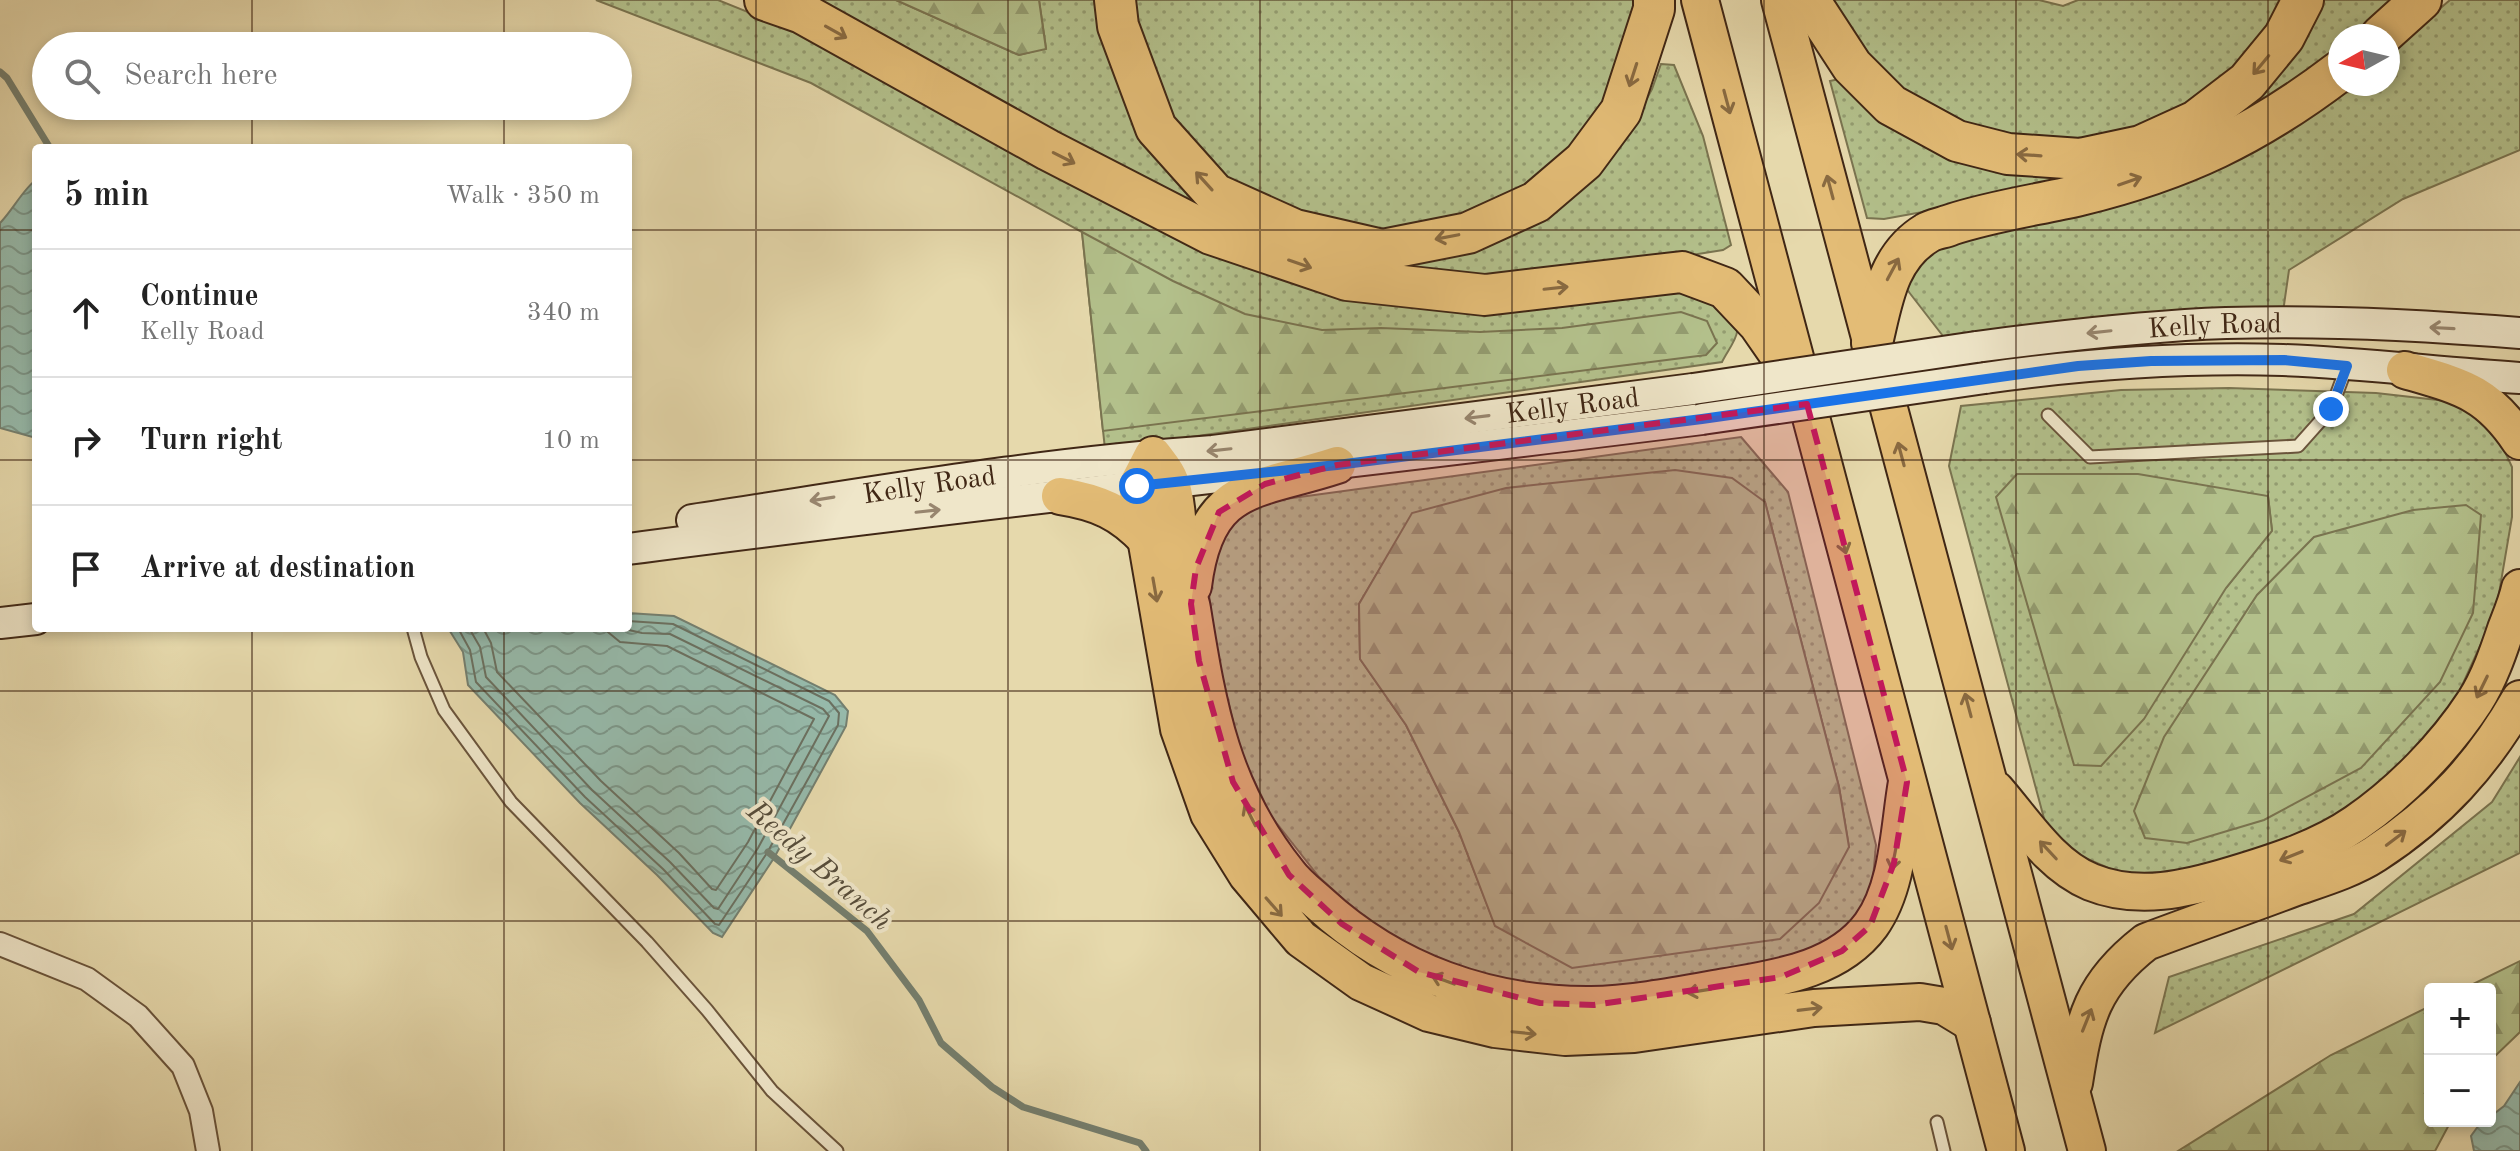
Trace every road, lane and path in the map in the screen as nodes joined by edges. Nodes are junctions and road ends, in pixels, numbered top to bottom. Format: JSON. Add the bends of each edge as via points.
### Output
{"nodes":[{"id":1,"x":765,"y":0,"type":"edge"},
{"id":2,"x":1115,"y":0,"type":"edge"},
{"id":3,"x":1654,"y":0,"type":"edge"},
{"id":4,"x":1700,"y":0,"type":"edge"},
{"id":5,"x":1780,"y":0,"type":"edge"},
{"id":6,"x":1809,"y":0,"type":"edge"},
{"id":7,"x":2303,"y":0,"type":"edge"},
{"id":8,"x":2421,"y":0,"type":"edge"},
{"id":9,"x":2394,"y":24,"type":"edge"},
{"id":10,"x":2328,"y":79,"type":"edge"},
{"id":11,"x":2520,"y":333,"type":"edge"},
{"id":12,"x":1872,"y":343,"type":"junction"},
{"id":13,"x":2347,"y":366,"type":"junction"},
{"id":14,"x":2405,"y":370,"type":"junction"},
{"id":15,"x":2520,"y":378,"type":"edge"},
{"id":16,"x":1802,"y":386,"type":"junction"},
{"id":17,"x":2048,"y":415,"type":"dead end"},
{"id":18,"x":2520,"y":441,"type":"edge"},
{"id":19,"x":1337,"y":465,"type":"junction"},
{"id":20,"x":1154,"y":474,"type":"junction"},
{"id":21,"x":1060,"y":496,"type":"junction"},
{"id":22,"x":632,"y":529,"type":"edge"},
{"id":23,"x":1147,"y":540,"type":"junction"},
{"id":24,"x":632,"y":548,"type":"edge"},
{"id":25,"x":2520,"y":588,"type":"edge"},
{"id":26,"x":1191,"y":604,"type":"junction"},
{"id":27,"x":32,"y":619,"type":"edge"},
{"id":28,"x":0,"y":623,"type":"edge"},
{"id":29,"x":414,"y":632,"type":"edge"},
{"id":30,"x":2520,"y":699,"type":"edge"},
{"id":31,"x":1988,"y":781,"type":"junction"},
{"id":32,"x":1907,"y":782,"type":"junction"},
{"id":33,"x":0,"y":944,"type":"edge"},
{"id":34,"x":1972,"y":1023,"type":"junction"},
{"id":35,"x":2072,"y":1096,"type":"junction"},
{"id":36,"x":1937,"y":1122,"type":"dead end"},
{"id":37,"x":208,"y":1151,"type":"edge"},
{"id":38,"x":837,"y":1151,"type":"edge"},
{"id":39,"x":1944,"y":1151,"type":"edge"},
{"id":40,"x":2006,"y":1151,"type":"edge"},
{"id":41,"x":2087,"y":1151,"type":"edge"}],
"edges":[{"from":1,"to":16,"type":"highway","one_way":true,"via":[[802,13],[1211,234],[1347,280],[1485,295],[1682,272],[1725,288],[1759,324]]},
{"from":3,"to":2,"type":"highway","one_way":true,"via":[[1621,111],[1584,161],[1536,202],[1468,233],[1382,250],[1295,230],[1215,194],[1156,128],[1118,26]]},
{"from":4,"to":16,"type":"highway","one_way":true},
{"from":12,"to":5,"type":"highway","one_way":true},
{"from":7,"to":6,"type":"highway","one_way":true,"via":[[2284,37],[2247,82],[2196,121],[2141,146],[2080,159],[2008,154],[1957,141],[1891,105],[1852,66]]},
{"from":8,"to":9,"type":"highway"},
{"from":12,"to":10,"type":"highway","one_way":true,"via":[[1898,258],[1927,233],[1969,218],[2111,187],[2206,155]]},
{"from":11,"to":20,"type":"main road","name":"Kelly Road","one_way":true,"bridge":true,"via":[[2335,322],[2104,331],[1213,451]]},
{"from":31,"to":12,"type":"highway","one_way":true},
{"from":13,"to":14,"type":"main road","name":"Kelly Road"},
{"from":13,"to":17,"type":"lane","via":[[2331,409],[2298,446],[2090,457]]},
{"from":13,"to":19,"type":"main road","name":"Kelly Road","bridge":true,"via":[[2284,360],[2078,366]]},
{"from":14,"to":15,"type":"main road","name":"Kelly Road"},
{"from":14,"to":18,"type":"highway","via":[[2472,391]]},
{"from":16,"to":32,"type":"highway","one_way":true},
{"from":19,"to":20,"type":"main road","name":"Kelly Road"},
{"from":19,"to":26,"type":"highway","via":[[1255,488],[1219,512],[1203,539]]},
{"from":20,"to":21,"type":"main road","name":"Kelly Road"},
{"from":20,"to":22,"type":"main road","name":"Kelly Road","one_way":true,"via":[[915,484]]},
{"from":20,"to":23,"type":"highway"},
{"from":20,"to":26,"type":"highway"},
{"from":21,"to":23,"type":"highway","via":[[1107,508]]},
{"from":24,"to":21,"type":"main road","name":"Kelly Road","one_way":true},
{"from":23,"to":34,"type":"highway","one_way":true,"via":[[1179,729],[1209,814],[1247,875],[1301,939],[1361,982],[1429,1013],[1495,1029],[1565,1037],[1634,1034],[1814,1008],[1920,1002],[1944,1006]]},
{"from":25,"to":31,"type":"highway","one_way":true,"via":[[2475,700],[2437,750],[2356,823],[2275,862],[2203,884],[2123,892],[2065,867]]},
{"from":32,"to":26,"type":"highway","one_way":true,"via":[[1885,898],[1870,926],[1813,968],[1594,1005],[1540,1003],[1463,988],[1380,950],[1342,924],[1289,875],[1256,828],[1233,782],[1210,717]]},
{"from":27,"to":28,"type":"main road"},
{"from":29,"to":38,"type":"lane","via":[[444,710],[511,802],[647,942],[772,1091]]},
{"from":35,"to":30,"type":"highway","one_way":true,"via":[[2082,1031],[2101,987],[2122,961],[2146,942],[2373,855],[2466,778]]},
{"from":31,"to":35,"type":"highway"},
{"from":32,"to":34,"type":"highway","one_way":true},
{"from":33,"to":37,"type":"street","via":[[87,979],[138,1016],[183,1066],[201,1111]]},
{"from":34,"to":40,"type":"highway"},
{"from":35,"to":41,"type":"highway"},
{"from":36,"to":39,"type":"lane"}]}
